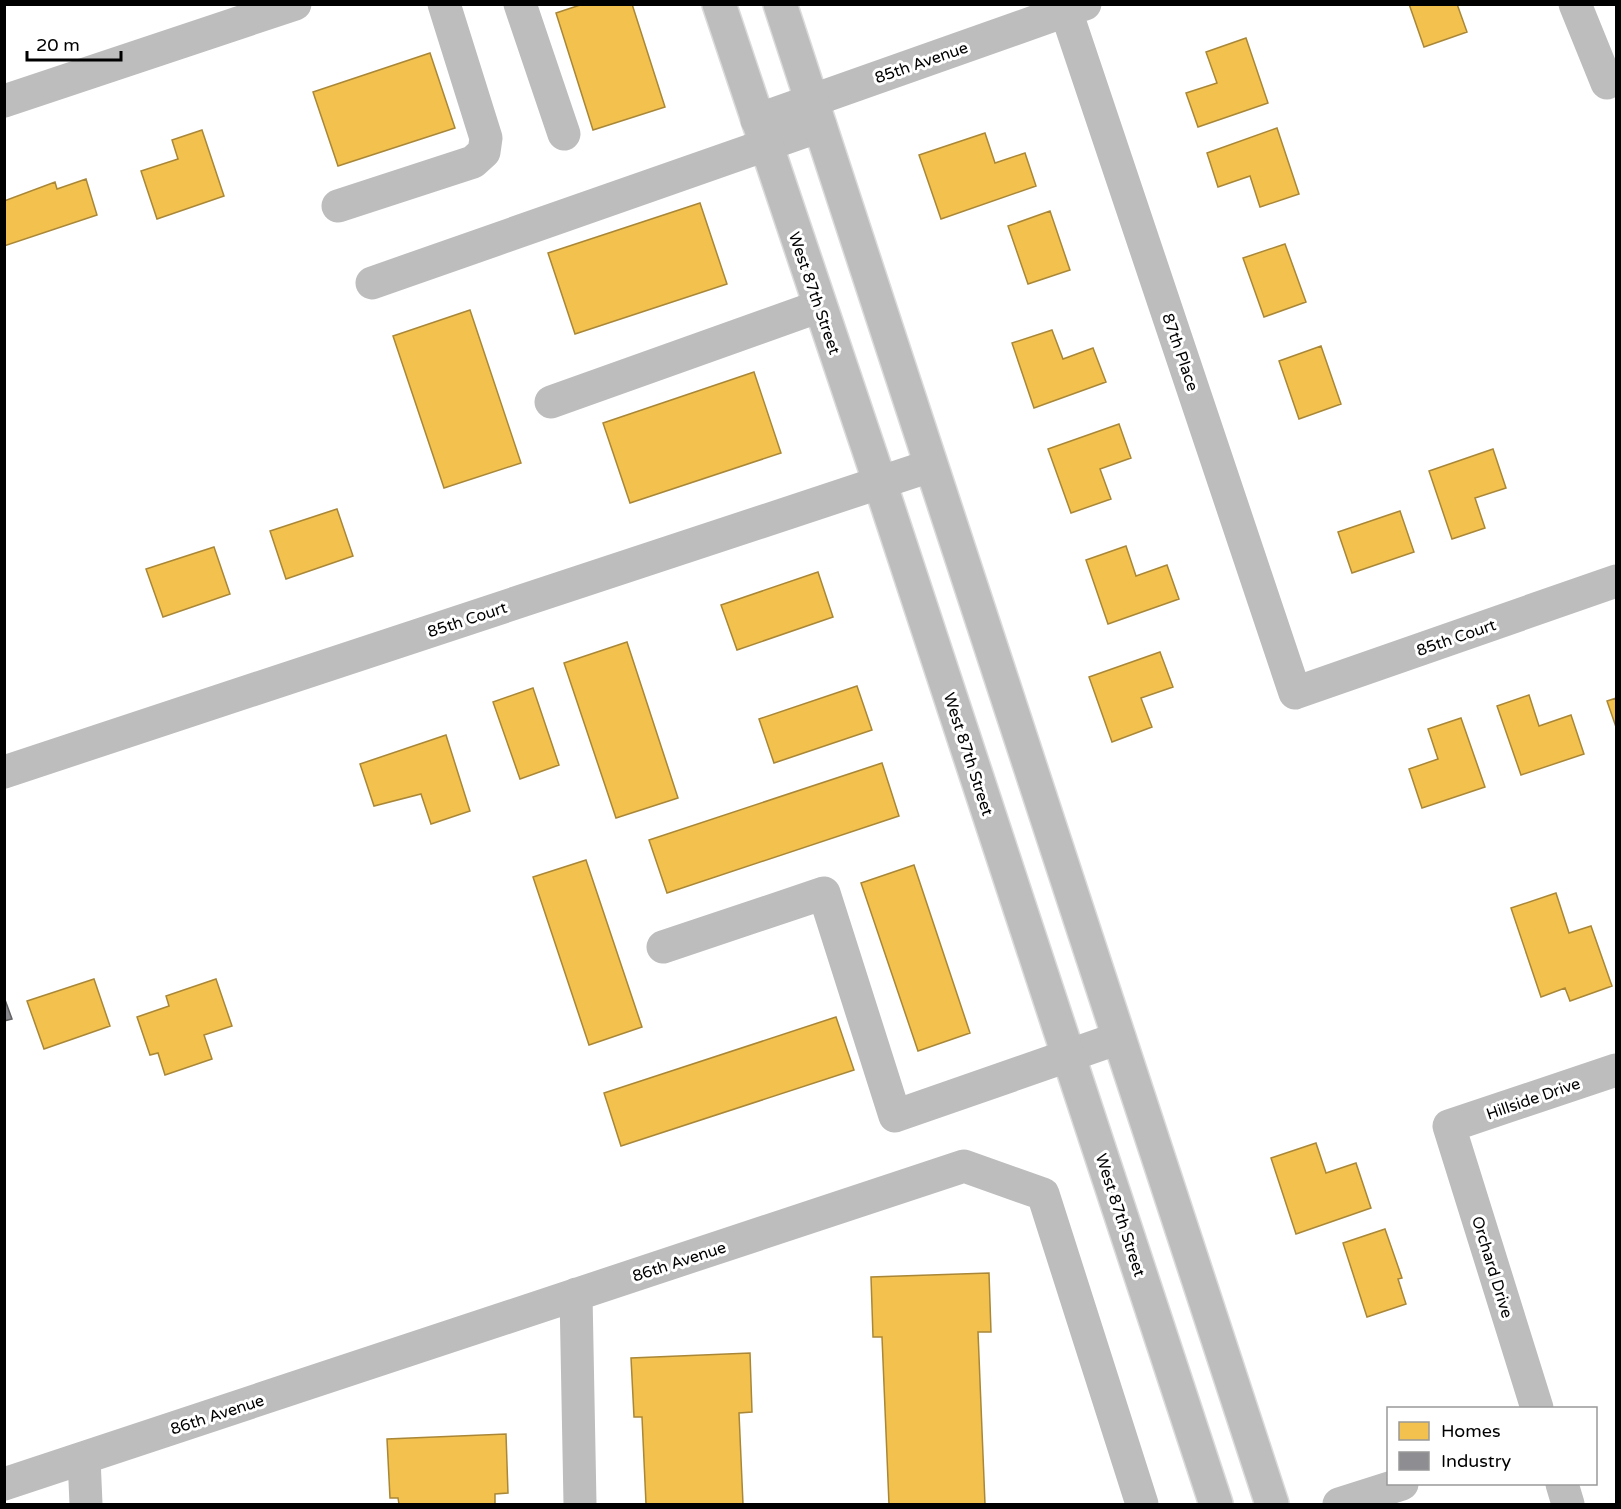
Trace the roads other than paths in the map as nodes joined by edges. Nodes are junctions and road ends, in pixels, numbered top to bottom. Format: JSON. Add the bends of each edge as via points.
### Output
{"nodes":[{"id":1,"x":295,"y":4,"type":"edge"},
{"id":2,"x":444,"y":4,"type":"edge"},
{"id":3,"x":520,"y":4,"type":"edge"},
{"id":4,"x":718,"y":4,"type":"edge"},
{"id":5,"x":780,"y":4,"type":"edge"},
{"id":6,"x":1575,"y":4,"type":"edge"},
{"id":7,"x":1075,"y":8,"type":"edge"},
{"id":8,"x":1607,"y":83,"type":"dead end"},
{"id":9,"x":4,"y":102,"type":"edge"},
{"id":10,"x":816,"y":113,"type":"junction"},
{"id":11,"x":761,"y":132,"type":"junction"},
{"id":12,"x":564,"y":134,"type":"dead end"},
{"id":13,"x":338,"y":206,"type":"dead end"},
{"id":14,"x":372,"y":283,"type":"dead end"},
{"id":15,"x":820,"y":306,"type":"junction"},
{"id":16,"x":551,"y":402,"type":"dead end"},
{"id":17,"x":930,"y":466,"type":"junction"},
{"id":18,"x":880,"y":483,"type":"junction"},
{"id":19,"x":1617,"y":580,"type":"edge"},
{"id":20,"x":1295,"y":693,"type":"joint"},
{"id":21,"x":4,"y":772,"type":"edge"},
{"id":22,"x":663,"y":947,"type":"dead end"},
{"id":23,"x":1119,"y":1038,"type":"junction"},
{"id":24,"x":1068,"y":1054,"type":"junction"},
{"id":25,"x":1617,"y":1070,"type":"edge"},
{"id":26,"x":1449,"y":1126,"type":"joint"},
{"id":27,"x":576,"y":1294,"type":"junction"},
{"id":28,"x":1537,"y":1407,"type":"edge"},
{"id":29,"x":84,"y":1458,"type":"junction"},
{"id":30,"x":4,"y":1484,"type":"edge"},
{"id":31,"x":1399,"y":1485,"type":"edge"},
{"id":32,"x":1562,"y":1485,"type":"edge"},
{"id":33,"x":86,"y":1504,"type":"edge"},
{"id":34,"x":580,"y":1504,"type":"edge"},
{"id":35,"x":1143,"y":1504,"type":"edge"},
{"id":36,"x":1216,"y":1504,"type":"edge"},
{"id":37,"x":1272,"y":1504,"type":"edge"},
{"id":38,"x":1339,"y":1504,"type":"edge"},
{"id":39,"x":1568,"y":1504,"type":"edge"}],
"edges":[{"from":1,"to":9,"type":"street"},
{"from":2,"to":13,"type":"street","via":[[486,138],[484,152],[472,162]]},
{"from":3,"to":12,"type":"street"},
{"from":4,"to":11,"type":"street","name":"West 87th Street"},
{"from":5,"to":10,"type":"street"},
{"from":6,"to":8,"type":"street"},
{"from":7,"to":10,"type":"street","name":"85th Avenue"},
{"from":7,"to":20,"type":"street","name":"87th Place"},
{"from":10,"to":11,"type":"street","name":"85th Avenue"},
{"from":10,"to":17,"type":"street"},
{"from":11,"to":14,"type":"street","name":"85th Avenue"},
{"from":11,"to":15,"type":"street","name":"West 87th Street"},
{"from":15,"to":16,"type":"street"},
{"from":15,"to":18,"type":"street","name":"West 87th Street"},
{"from":17,"to":18,"type":"street","name":"85th Court"},
{"from":17,"to":23,"type":"street"},
{"from":18,"to":21,"type":"street","name":"85th Court"},
{"from":18,"to":24,"type":"street","name":"West 87th Street"},
{"from":19,"to":20,"type":"street","name":"85th Court"},
{"from":22,"to":24,"type":"street","via":[[824,893],[896,1116]]},
{"from":23,"to":24,"type":"street"},
{"from":23,"to":37,"type":"street"},
{"from":24,"to":36,"type":"street","name":"West 87th Street"},
{"from":25,"to":26,"type":"street","name":"Hillside Drive"},
{"from":26,"to":28,"type":"street","name":"Orchard Drive"},
{"from":27,"to":29,"type":"street","name":"86th Avenue"},
{"from":27,"to":34,"type":"street"},
{"from":27,"to":35,"type":"street","name":"86th Avenue","via":[[964,1166],[1043,1194]]},
{"from":29,"to":30,"type":"street","name":"86th Avenue"},
{"from":29,"to":33,"type":"street"},
{"from":31,"to":38,"type":"street"},
{"from":32,"to":39,"type":"street"}]}
